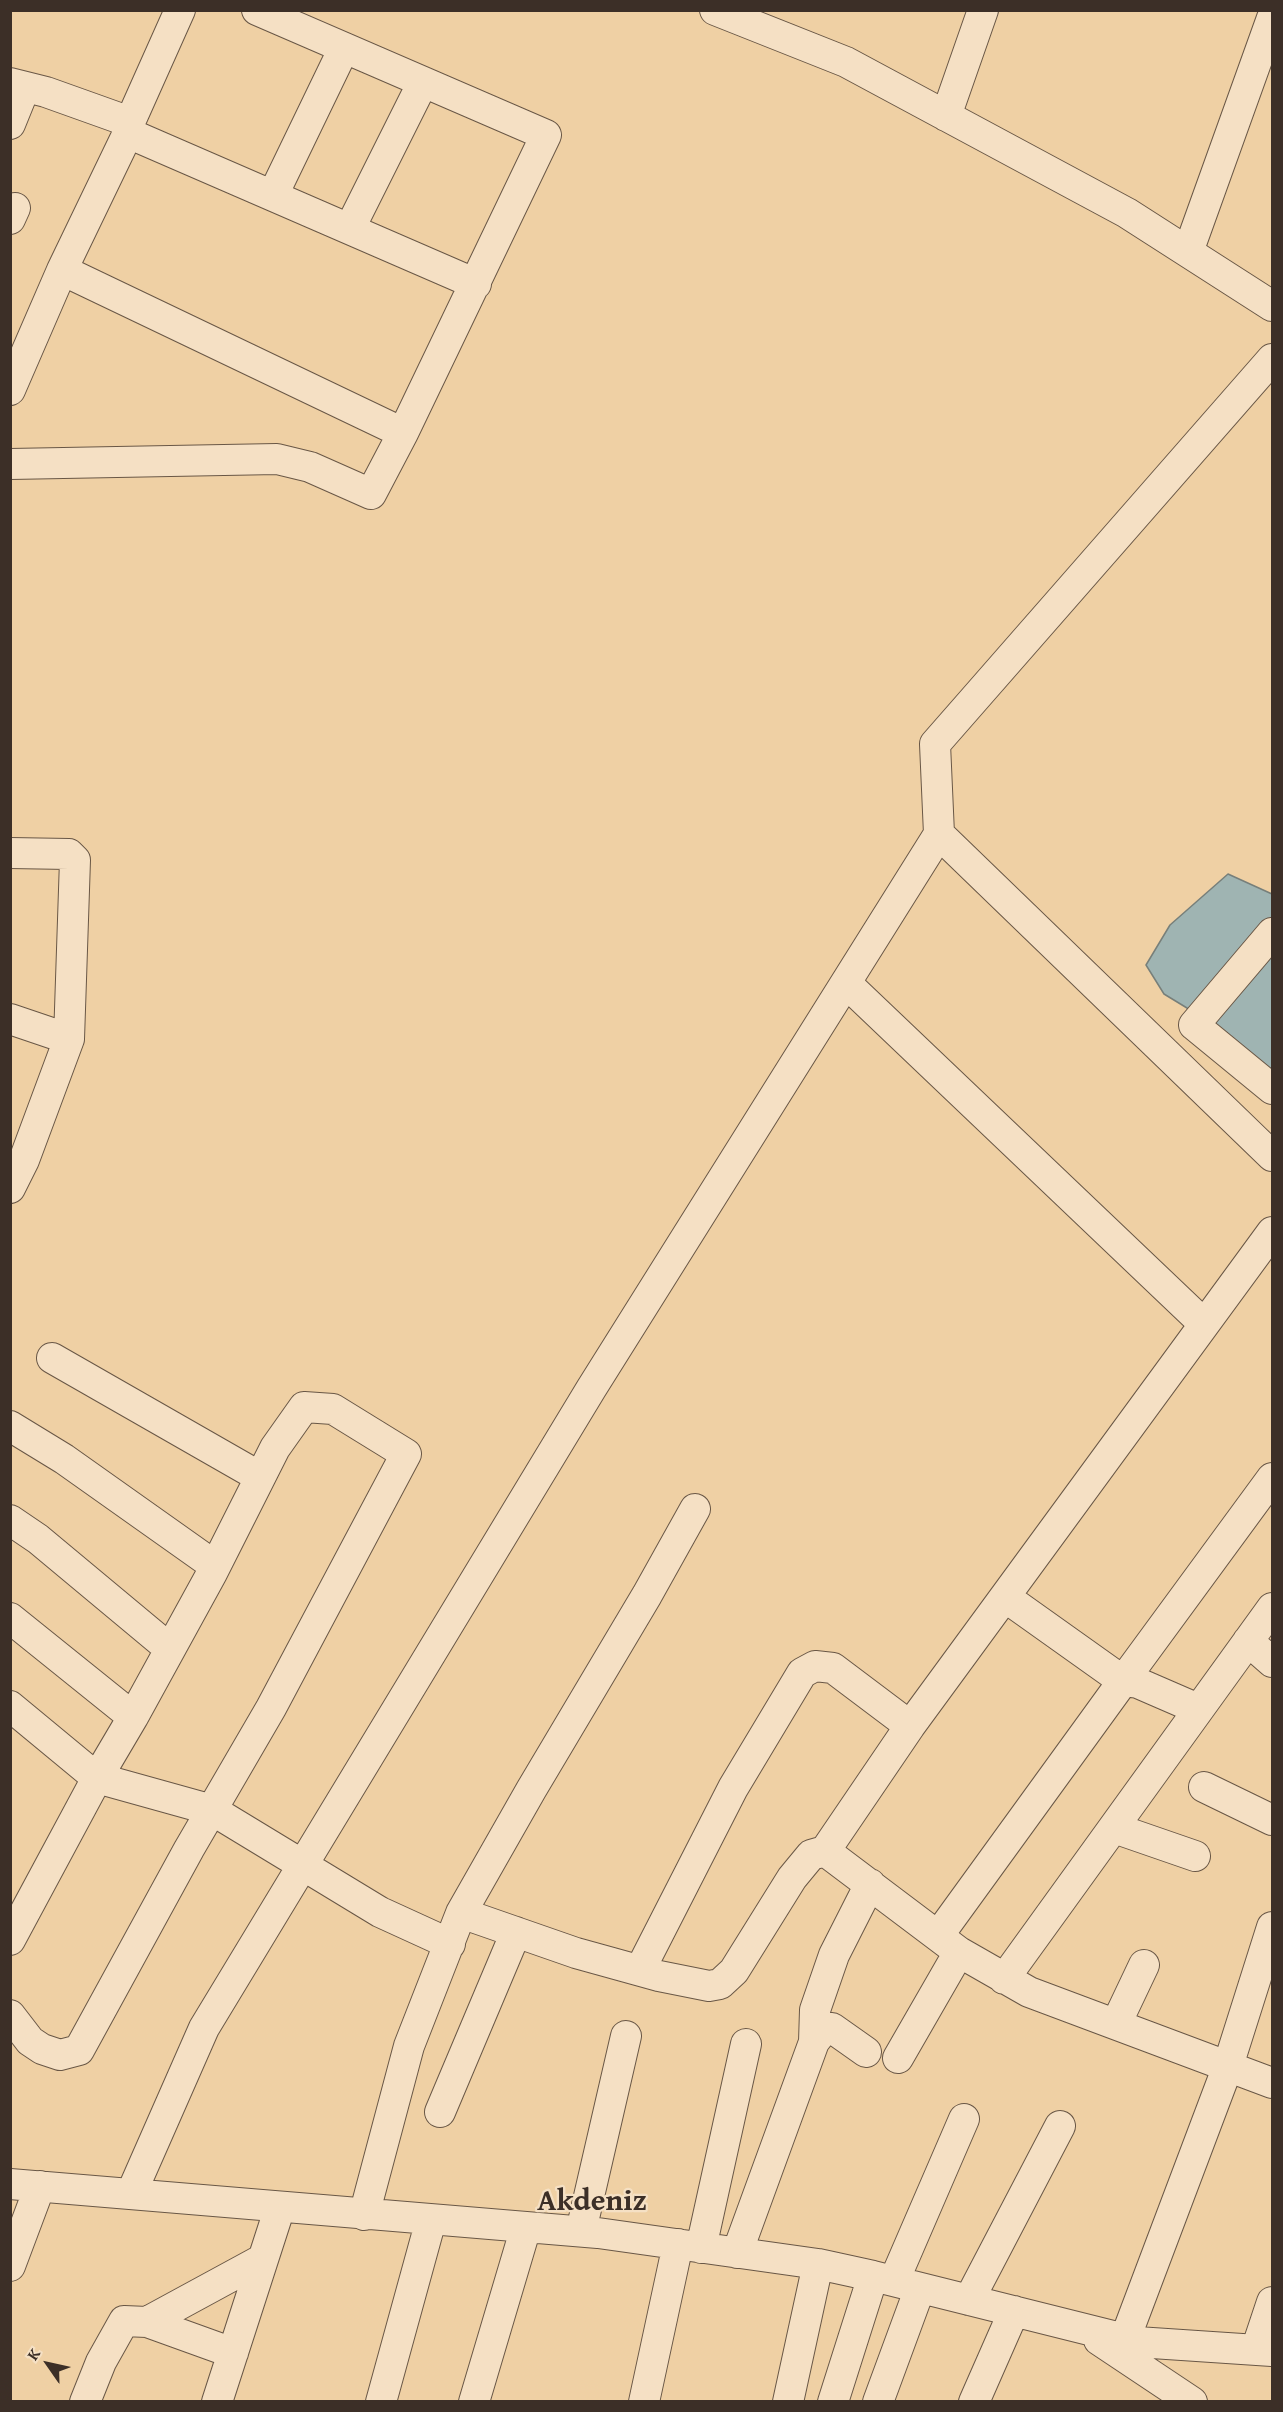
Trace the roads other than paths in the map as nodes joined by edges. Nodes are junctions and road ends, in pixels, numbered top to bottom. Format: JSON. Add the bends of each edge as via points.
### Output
{"nodes":[{"id":1,"x":180,"y":10,"type":"edge"},
{"id":2,"x":257,"y":10,"type":"edge"},
{"id":3,"x":715,"y":10,"type":"edge"},
{"id":4,"x":983,"y":10,"type":"edge"},
{"id":5,"x":1272,"y":18,"type":"edge"},
{"id":6,"x":344,"y":48,"type":"junction"},
{"id":7,"x":423,"y":82,"type":"junction"},
{"id":8,"x":18,"y":85,"type":"edge"},
{"id":9,"x":946,"y":116,"type":"junction"},
{"id":10,"x":10,"y":124,"type":"edge"},
{"id":11,"x":129,"y":128,"type":"junction"},
{"id":12,"x":273,"y":195,"type":"junction"},
{"id":13,"x":350,"y":228,"type":"junction"},
{"id":14,"x":1188,"y":252,"type":"junction"},
{"id":15,"x":62,"y":270,"type":"junction"},
{"id":16,"x":476,"y":284,"type":"junction"},
{"id":17,"x":1272,"y":306,"type":"edge"},
{"id":18,"x":1272,"y":359,"type":"edge"},
{"id":19,"x":12,"y":384,"type":"edge"},
{"id":20,"x":403,"y":433,"type":"junction"},
{"id":21,"x":10,"y":464,"type":"edge"},
{"id":22,"x":939,"y":834,"type":"junction"},
{"id":23,"x":10,"y":853,"type":"edge"},
{"id":24,"x":1272,"y":933,"type":"edge"},
{"id":25,"x":846,"y":983,"type":"junction"},
{"id":26,"x":10,"y":1018,"type":"edge"},
{"id":27,"x":69,"y":1039,"type":"junction"},
{"id":28,"x":1272,"y":1089,"type":"edge"},
{"id":29,"x":1272,"y":1156,"type":"edge"},
{"id":30,"x":17,"y":1157,"type":"edge"},
{"id":31,"x":10,"y":1188,"type":"edge"},
{"id":32,"x":1272,"y":1232,"type":"edge"},
{"id":33,"x":1204,"y":1324,"type":"junction"},
{"id":34,"x":52,"y":1358,"type":"dead end"},
{"id":35,"x":10,"y":1426,"type":"edge"},
{"id":36,"x":261,"y":1477,"type":"junction"},
{"id":37,"x":1272,"y":1478,"type":"edge"},
{"id":38,"x":695,"y":1509,"type":"dead end"},
{"id":39,"x":10,"y":1520,"type":"edge"},
{"id":40,"x":215,"y":1566,"type":"junction"},
{"id":41,"x":1005,"y":1597,"type":"junction"},
{"id":42,"x":1272,"y":1608,"type":"edge"},
{"id":43,"x":10,"y":1618,"type":"edge"},
{"id":44,"x":1248,"y":1641,"type":"junction"},
{"id":45,"x":170,"y":1649,"type":"junction"},
{"id":46,"x":1272,"y":1662,"type":"edge"},
{"id":47,"x":1123,"y":1681,"type":"junction"},
{"id":48,"x":10,"y":1707,"type":"edge"},
{"id":49,"x":1198,"y":1709,"type":"junction"},
{"id":50,"x":133,"y":1717,"type":"junction"},
{"id":51,"x":910,"y":1726,"type":"junction"},
{"id":52,"x":97,"y":1778,"type":"junction"},
{"id":53,"x":1204,"y":1787,"type":"dead end"},
{"id":54,"x":212,"y":1810,"type":"junction"},
{"id":55,"x":1272,"y":1820,"type":"edge"},
{"id":56,"x":1114,"y":1828,"type":"junction"},
{"id":57,"x":825,"y":1851,"type":"junction"},
{"id":58,"x":1195,"y":1856,"type":"dead end"},
{"id":59,"x":303,"y":1867,"type":"junction"},
{"id":60,"x":870,"y":1884,"type":"junction"},
{"id":61,"x":461,"y":1913,"type":"junction"},
{"id":62,"x":1272,"y":1927,"type":"edge"},
{"id":63,"x":516,"y":1932,"type":"junction"},
{"id":64,"x":10,"y":1940,"type":"edge"},
{"id":65,"x":450,"y":1944,"type":"junction"},
{"id":66,"x":949,"y":1944,"type":"junction"},
{"id":67,"x":1144,"y":1965,"type":"dead end"},
{"id":68,"x":640,"y":1970,"type":"junction"},
{"id":69,"x":1004,"y":1979,"type":"junction"},
{"id":70,"x":10,"y":2015,"type":"edge"},
{"id":71,"x":1116,"y":2024,"type":"junction"},
{"id":72,"x":626,"y":2036,"type":"dead end"},
{"id":73,"x":814,"y":2042,"type":"junction"},
{"id":74,"x":746,"y":2044,"type":"dead end"},
{"id":75,"x":866,"y":2052,"type":"dead end"},
{"id":76,"x":898,"y":2058,"type":"dead end"},
{"id":77,"x":1228,"y":2066,"type":"junction"},
{"id":78,"x":1272,"y":2083,"type":"edge"},
{"id":79,"x":440,"y":2112,"type":"dead end"},
{"id":80,"x":964,"y":2119,"type":"dead end"},
{"id":81,"x":1060,"y":2126,"type":"dead end"},
{"id":82,"x":10,"y":2184,"type":"edge"},
{"id":83,"x":40,"y":2186,"type":"junction"},
{"id":84,"x":131,"y":2194,"type":"junction"},
{"id":85,"x":280,"y":2207,"type":"junction"},
{"id":86,"x":364,"y":2215,"type":"junction"},
{"id":87,"x":431,"y":2220,"type":"junction"},
{"id":88,"x":526,"y":2227,"type":"junction"},
{"id":89,"x":581,"y":2231,"type":"junction"},
{"id":90,"x":690,"y":2246,"type":"junction"},
{"id":91,"x":736,"y":2253,"type":"junction"},
{"id":92,"x":263,"y":2259,"type":"junction"},
{"id":93,"x":818,"y":2264,"type":"junction"},
{"id":94,"x":10,"y":2266,"type":"edge"},
{"id":95,"x":896,"y":2282,"type":"junction"},
{"id":96,"x":969,"y":2300,"type":"junction"},
{"id":97,"x":1272,"y":2302,"type":"edge"},
{"id":98,"x":1014,"y":2311,"type":"junction"},
{"id":99,"x":147,"y":2322,"type":"junction"},
{"id":100,"x":1080,"y":2328,"type":"junction"},
{"id":101,"x":1125,"y":2339,"type":"junction"},
{"id":102,"x":1264,"y":2350,"type":"edge"},
{"id":103,"x":233,"y":2353,"type":"junction"},
{"id":104,"x":85,"y":2402,"type":"edge"},
{"id":105,"x":217,"y":2402,"type":"edge"},
{"id":106,"x":381,"y":2402,"type":"edge"},
{"id":107,"x":474,"y":2402,"type":"edge"},
{"id":108,"x":644,"y":2402,"type":"edge"},
{"id":109,"x":788,"y":2402,"type":"edge"},
{"id":110,"x":833,"y":2402,"type":"edge"},
{"id":111,"x":878,"y":2402,"type":"edge"},
{"id":112,"x":974,"y":2402,"type":"edge"},
{"id":113,"x":1192,"y":2402,"type":"edge"}],
"edges":[{"from":1,"to":11,"type":"street"},
{"from":2,"to":6,"type":"street"},
{"from":3,"to":9,"type":"street","via":[[846,62]]},
{"from":4,"to":9,"type":"street"},
{"from":5,"to":14,"type":"street"},
{"from":6,"to":7,"type":"street"},
{"from":6,"to":12,"type":"street"},
{"from":7,"to":13,"type":"street"},
{"from":7,"to":16,"type":"street","via":[[546,135]]},
{"from":8,"to":10,"type":"street"},
{"from":8,"to":11,"type":"street","via":[[46,92]]},
{"from":9,"to":14,"type":"street","via":[[1127,213]]},
{"from":11,"to":12,"type":"street"},
{"from":11,"to":15,"type":"street"},
{"from":12,"to":13,"type":"street"},
{"from":13,"to":16,"type":"street"},
{"from":14,"to":17,"type":"street"},
{"from":15,"to":19,"type":"street"},
{"from":15,"to":20,"type":"street"},
{"from":16,"to":20,"type":"street"},
{"from":18,"to":22,"type":"street","via":[[935,744]]},
{"from":20,"to":21,"type":"street","via":[[371,494],[310,467],[277,459]]},
{"from":22,"to":25,"type":"street"},
{"from":22,"to":29,"type":"street"},
{"from":23,"to":27,"type":"street","via":[[69,854],[75,860]]},
{"from":24,"to":28,"type":"street","via":[[1194,1025]]},
{"from":25,"to":33,"type":"street"},
{"from":25,"to":59,"type":"street","via":[[591,1389]]},
{"from":26,"to":27,"type":"street"},
{"from":27,"to":30,"type":"street"},
{"from":30,"to":31,"type":"street"},
{"from":32,"to":33,"type":"street"},
{"from":33,"to":41,"type":"street"},
{"from":34,"to":36,"type":"street"},
{"from":35,"to":40,"type":"street","via":[[64,1459]]},
{"from":36,"to":40,"type":"street"},
{"from":36,"to":54,"type":"street","via":[[275,1448],[304,1407],[333,1409],[406,1454]]},
{"from":37,"to":47,"type":"street"},
{"from":38,"to":61,"type":"street"},
{"from":39,"to":45,"type":"street"},
{"from":40,"to":45,"type":"street"},
{"from":41,"to":47,"type":"street"},
{"from":41,"to":51,"type":"street"},
{"from":42,"to":44,"type":"street"},
{"from":43,"to":50,"type":"street"},
{"from":44,"to":46,"type":"street"},
{"from":44,"to":49,"type":"street"},
{"from":45,"to":50,"type":"street"},
{"from":47,"to":49,"type":"street","via":[[1138,1683]]},
{"from":47,"to":66,"type":"street"},
{"from":48,"to":52,"type":"street"},
{"from":49,"to":56,"type":"street"},
{"from":50,"to":52,"type":"street"},
{"from":51,"to":57,"type":"street"},
{"from":51,"to":68,"type":"street","via":[[833,1668],[815,1666],[802,1673],[733,1788]]},
{"from":52,"to":54,"type":"street"},
{"from":52,"to":64,"type":"street"},
{"from":53,"to":55,"type":"street"},
{"from":54,"to":59,"type":"street"},
{"from":54,"to":70,"type":"street","via":[[79,2050],[60,2055],[42,2049],[30,2041]]},
{"from":56,"to":58,"type":"street"},
{"from":56,"to":69,"type":"street"},
{"from":57,"to":60,"type":"street"},
{"from":57,"to":68,"type":"street","via":[[811,1856],[792,1878],[734,1971],[720,1984],[709,1986]]},
{"from":59,"to":65,"type":"street","via":[[380,1912]]},
{"from":59,"to":84,"type":"street","via":[[204,2028]]},
{"from":60,"to":66,"type":"street"},
{"from":60,"to":73,"type":"street","via":[[834,1955],[815,2010]]},
{"from":61,"to":63,"type":"street"},
{"from":61,"to":65,"type":"street"},
{"from":62,"to":77,"type":"street"},
{"from":63,"to":68,"type":"street"},
{"from":63,"to":79,"type":"street"},
{"from":65,"to":86,"type":"street","via":[[409,2046]]},
{"from":66,"to":69,"type":"street"},
{"from":66,"to":76,"type":"street"},
{"from":67,"to":71,"type":"street"},
{"from":69,"to":71,"type":"street"},
{"from":71,"to":77,"type":"street"},
{"from":72,"to":89,"type":"street"},
{"from":73,"to":75,"type":"street","via":[[824,2029],[832,2028]]},
{"from":73,"to":91,"type":"street"},
{"from":74,"to":90,"type":"street"},
{"from":77,"to":78,"type":"street"},
{"from":77,"to":101,"type":"street"},
{"from":80,"to":95,"type":"street"},
{"from":81,"to":96,"type":"street"},
{"from":82,"to":83,"type":"street"},
{"from":83,"to":84,"type":"street"},
{"from":83,"to":94,"type":"street"},
{"from":84,"to":85,"type":"street"},
{"from":85,"to":86,"type":"street"},
{"from":85,"to":92,"type":"street"},
{"from":86,"to":87,"type":"street"},
{"from":87,"to":88,"type":"street"},
{"from":87,"to":106,"type":"street"},
{"from":88,"to":89,"type":"street"},
{"from":88,"to":107,"type":"street"},
{"from":89,"to":90,"type":"street"},
{"from":90,"to":91,"type":"street"},
{"from":90,"to":108,"type":"street"},
{"from":91,"to":93,"type":"street"},
{"from":92,"to":99,"type":"street"},
{"from":92,"to":103,"type":"street"},
{"from":93,"to":95,"type":"street"},
{"from":93,"to":109,"type":"street"},
{"from":95,"to":96,"type":"street"},
{"from":95,"to":110,"type":"street"},
{"from":95,"to":111,"type":"street"},
{"from":96,"to":98,"type":"street"},
{"from":97,"to":102,"type":"street"},
{"from":98,"to":100,"type":"street"},
{"from":98,"to":112,"type":"street"},
{"from":99,"to":103,"type":"street"},
{"from":99,"to":104,"type":"street","via":[[124,2321]]},
{"from":100,"to":101,"type":"street"},
{"from":100,"to":113,"type":"street"},
{"from":101,"to":102,"type":"street"},
{"from":103,"to":105,"type":"street"}]}
